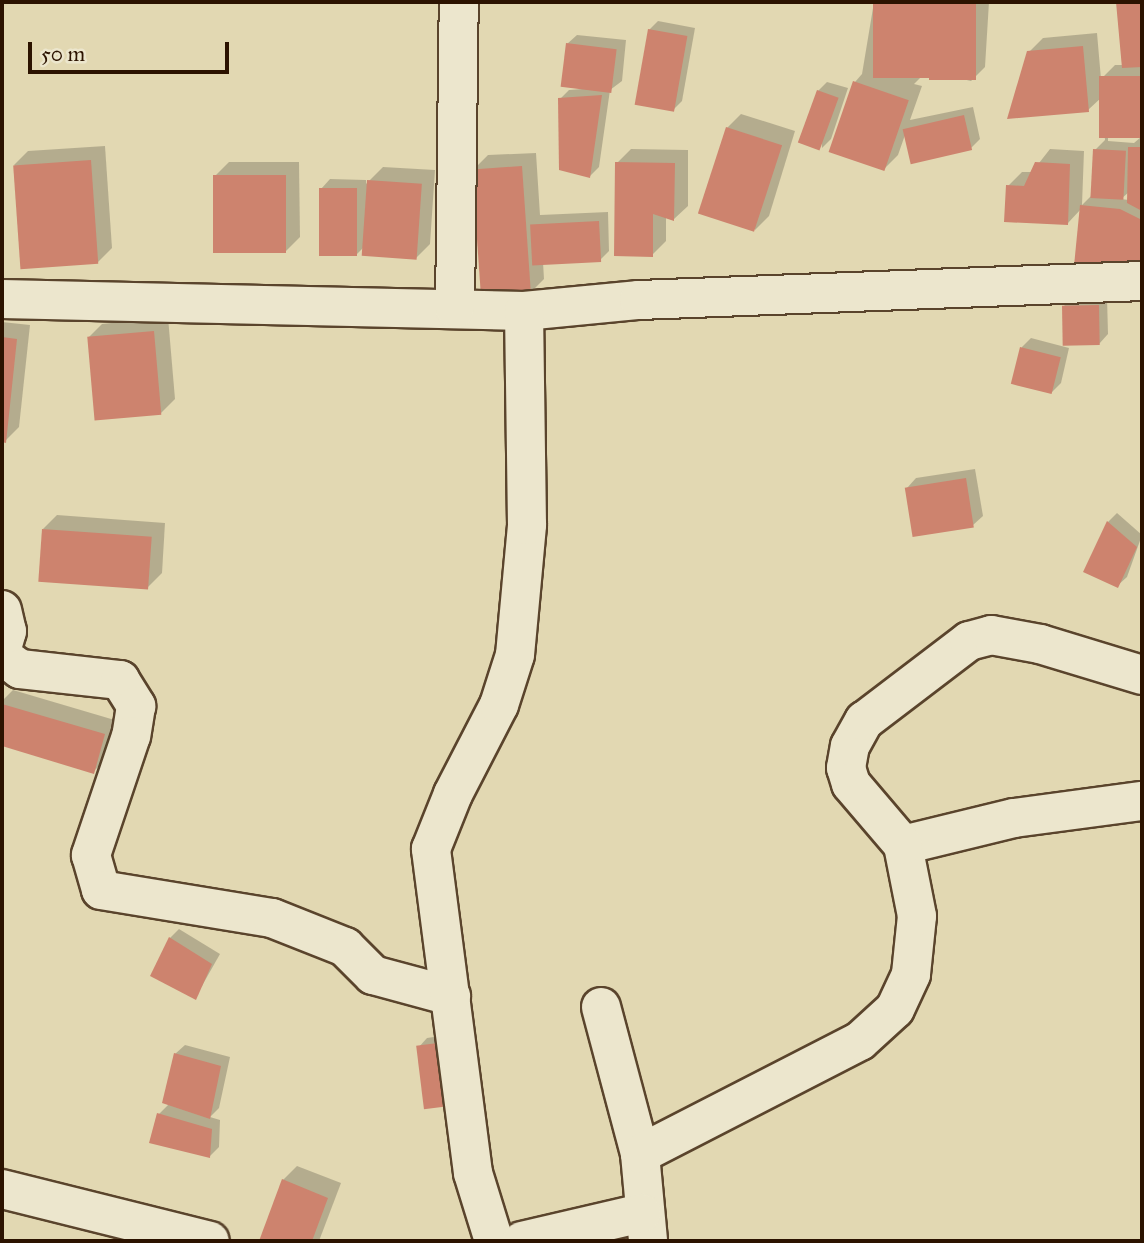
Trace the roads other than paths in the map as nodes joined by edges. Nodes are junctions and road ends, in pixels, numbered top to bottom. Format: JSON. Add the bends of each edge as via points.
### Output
{"nodes":[{"id":1,"x":459,"y":2,"type":"edge"},
{"id":2,"x":1142,"y":281,"type":"edge"},
{"id":3,"x":2,"y":299,"type":"edge"},
{"id":4,"x":455,"y":309,"type":"junction"},
{"id":5,"x":524,"y":311,"type":"junction"},
{"id":6,"x":2,"y":610,"type":"edge"},
{"id":7,"x":2,"y":649,"type":"edge"},
{"id":8,"x":2,"y":656,"type":"edge"},
{"id":9,"x":1142,"y":675,"type":"edge"},
{"id":10,"x":1142,"y":801,"type":"edge"},
{"id":11,"x":903,"y":845,"type":"junction"},
{"id":12,"x":451,"y":996,"type":"junction"},
{"id":13,"x":601,"y":1007,"type":"dead end"},
{"id":14,"x":640,"y":1154,"type":"junction"},
{"id":15,"x":2,"y":1189,"type":"edge"},
{"id":16,"x":645,"y":1227,"type":"edge"},
{"id":17,"x":211,"y":1241,"type":"edge"},
{"id":18,"x":494,"y":1241,"type":"edge"},
{"id":19,"x":522,"y":1241,"type":"edge"}],
"edges":[{"from":1,"to":4,"type":"street"},
{"from":2,"to":5,"type":"street","via":[[653,299]]},
{"from":3,"to":4,"type":"street"},
{"from":4,"to":5,"type":"street"},
{"from":5,"to":12,"type":"street","via":[[527,525],[515,655],[499,705],[453,794],[431,849]]},
{"from":6,"to":7,"type":"street","via":[[7,631]]},
{"from":8,"to":12,"type":"street","via":[[20,669],[120,680],[136,706],[131,736],[91,855],[101,890],[272,918],[345,947],[373,975]]},
{"from":9,"to":11,"type":"street","via":[[1040,644],[991,635],[970,641],[953,653],[864,721],[850,746],[846,768],[850,784]]},
{"from":10,"to":11,"type":"street","via":[[1014,818]]},
{"from":11,"to":14,"type":"street","via":[[917,916],[911,974],[895,1009],[860,1041]]},
{"from":12,"to":18,"type":"street","via":[[473,1173]]},
{"from":13,"to":14,"type":"street"},
{"from":14,"to":16,"type":"street"},
{"from":15,"to":17,"type":"street"},
{"from":16,"to":19,"type":"street"}]}
